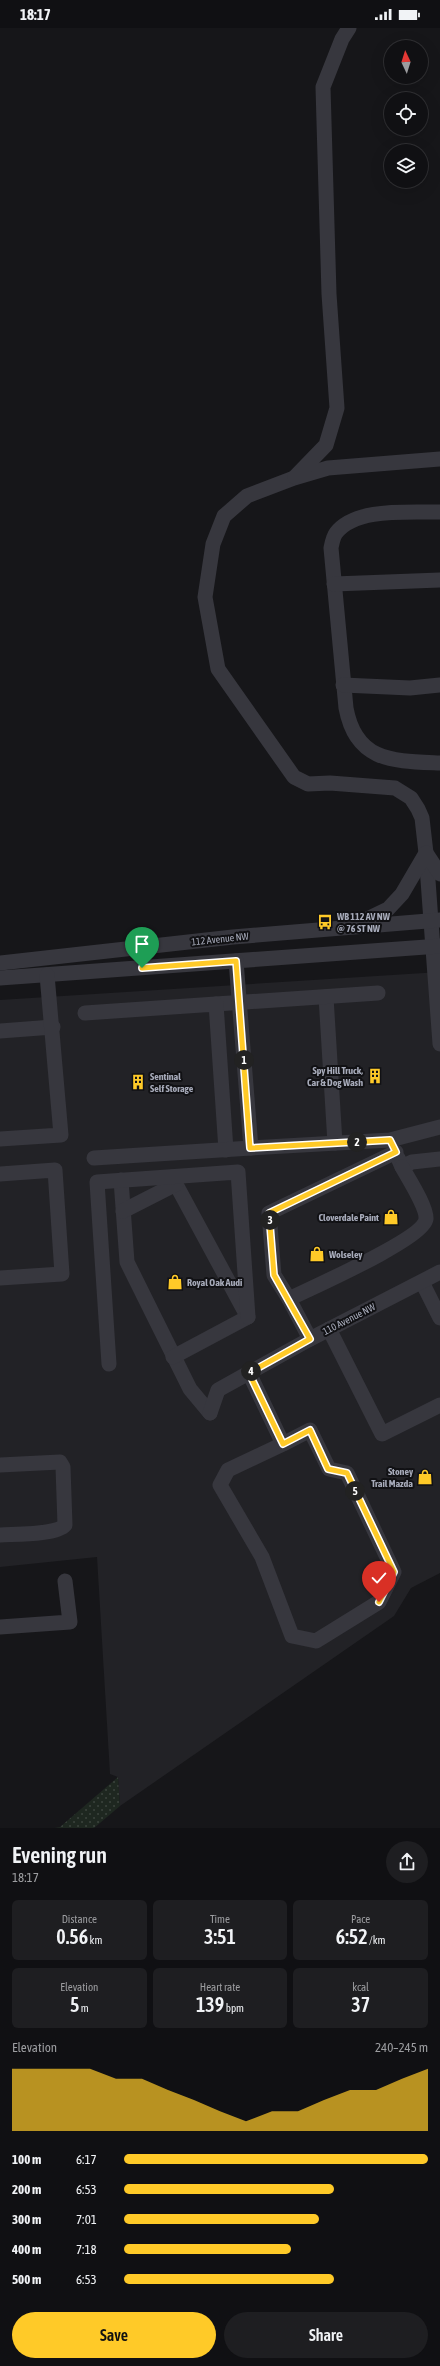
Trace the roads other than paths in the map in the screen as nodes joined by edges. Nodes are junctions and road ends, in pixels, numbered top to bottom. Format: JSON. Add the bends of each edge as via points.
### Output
{"nodes":[{"id":1,"x":349,"y":28,"type":"edge"},
{"id":2,"x":440,"y":459,"type":"edge"},
{"id":3,"x":294,"y":478,"type":"junction"},
{"id":4,"x":440,"y":512,"type":"edge"},
{"id":5,"x":440,"y":580,"type":"edge"},
{"id":6,"x":334,"y":584,"type":"junction"},
{"id":7,"x":343,"y":685,"type":"junction"},
{"id":8,"x":440,"y":685,"type":"edge"},
{"id":9,"x":440,"y":763,"type":"edge"},
{"id":10,"x":426,"y":853,"type":"junction"},
{"id":11,"x":440,"y":874,"type":"edge"},
{"id":12,"x":435,"y":921,"type":"edge"},
{"id":13,"x":352,"y":927,"type":"junction"},
{"id":14,"x":436,"y":946,"type":"edge"},
{"id":15,"x":236,"y":961,"type":"junction"},
{"id":16,"x":0,"y":964,"type":"edge"},
{"id":17,"x":47,"y":975,"type":"junction"},
{"id":18,"x":0,"y":978,"type":"edge"},
{"id":19,"x":378,"y":993,"type":"dead end"},
{"id":20,"x":326,"y":997,"type":"junction"},
{"id":21,"x":240,"y":1003,"type":"junction"},
{"id":22,"x":216,"y":1004,"type":"junction"},
{"id":23,"x":85,"y":1013,"type":"dead end"},
{"id":24,"x":53,"y":1027,"type":"junction"},
{"id":25,"x":0,"y":1031,"type":"edge"},
{"id":26,"x":440,"y":1044,"type":"edge"},
{"id":27,"x":245,"y":1070,"type":"junction"},
{"id":28,"x":221,"y":1072,"type":"junction"},
{"id":29,"x":440,"y":1127,"type":"edge"},
{"id":30,"x":0,"y":1139,"type":"edge"},
{"id":31,"x":336,"y":1143,"type":"junction"},
{"id":32,"x":393,"y":1146,"type":"junction"},
{"id":33,"x":250,"y":1148,"type":"junction"},
{"id":34,"x":226,"y":1150,"type":"junction"},
{"id":35,"x":94,"y":1158,"type":"dead end"},
{"id":36,"x":440,"y":1159,"type":"edge"},
{"id":37,"x":402,"y":1167,"type":"junction"},
{"id":38,"x":0,"y":1174,"type":"edge"},
{"id":39,"x":121,"y":1180,"type":"junction"},
{"id":40,"x":174,"y":1180,"type":"junction"},
{"id":41,"x":123,"y":1211,"type":"junction"},
{"id":42,"x":440,"y":1272,"type":"edge"},
{"id":43,"x":0,"y":1278,"type":"edge"},
{"id":44,"x":422,"y":1282,"type":"junction"},
{"id":45,"x":289,"y":1299,"type":"junction"},
{"id":46,"x":248,"y":1317,"type":"junction"},
{"id":47,"x":440,"y":1318,"type":"edge"},
{"id":48,"x":329,"y":1329,"type":"junction"},
{"id":49,"x":310,"y":1339,"type":"junction"},
{"id":50,"x":173,"y":1357,"type":"junction"},
{"id":51,"x":110,"y":1364,"type":"dead end"},
{"id":52,"x":249,"y":1373,"type":"junction"},
{"id":53,"x":440,"y":1405,"type":"edge"},
{"id":54,"x":283,"y":1444,"type":"junction"},
{"id":55,"x":0,"y":1465,"type":"edge"},
{"id":56,"x":0,"y":1535,"type":"edge"},
{"id":57,"x":65,"y":1581,"type":"dead end"},
{"id":58,"x":0,"y":1627,"type":"edge"}],
"edges":[{"from":1,"to":3,"type":"street","via":[[323,87],[329,294],[337,408],[326,445]]},
{"from":2,"to":3,"type":"street","via":[[328,468]]},
{"from":3,"to":10,"type":"street","via":[[247,496],[224,516],[213,544],[205,597],[218,669],[294,777],[308,784],[330,782],[395,788],[411,798],[422,818]]},
{"from":4,"to":6,"type":"street","via":[[363,515],[347,523],[335,534],[331,548]]},
{"from":5,"to":6,"type":"street"},
{"from":6,"to":7,"type":"street"},
{"from":7,"to":8,"type":"street","via":[[410,688]]},
{"from":7,"to":9,"type":"street","via":[[349,727],[360,743],[379,756],[402,762]]},
{"from":10,"to":11,"type":"street"},
{"from":10,"to":12,"type":"street"},
{"from":10,"to":13,"type":"street","via":[[402,894],[388,909]]},
{"from":12,"to":13,"type":"street","name":"112 Avenue NW"},
{"from":12,"to":14,"type":"street"},
{"from":13,"to":16,"type":"street","name":"112 Avenue NW","via":[[202,940]]},
{"from":14,"to":15,"type":"street"},
{"from":14,"to":26,"type":"street"},
{"from":15,"to":17,"type":"street"},
{"from":15,"to":21,"type":"street"},
{"from":17,"to":18,"type":"street"},
{"from":17,"to":24,"type":"street"},
{"from":19,"to":20,"type":"street"},
{"from":20,"to":21,"type":"street"},
{"from":20,"to":31,"type":"street"},
{"from":21,"to":22,"type":"street"},
{"from":21,"to":27,"type":"street"},
{"from":22,"to":23,"type":"street"},
{"from":22,"to":28,"type":"street"},
{"from":24,"to":25,"type":"street"},
{"from":24,"to":30,"type":"street","via":[[61,1135]]},
{"from":27,"to":28,"type":"street"},
{"from":27,"to":33,"type":"street"},
{"from":28,"to":34,"type":"street"},
{"from":29,"to":32,"type":"street"},
{"from":31,"to":32,"type":"street"},
{"from":31,"to":33,"type":"street"},
{"from":32,"to":37,"type":"street"},
{"from":32,"to":45,"type":"street","via":[[269,1213],[274,1275]]},
{"from":33,"to":34,"type":"street"},
{"from":34,"to":35,"type":"street"},
{"from":36,"to":37,"type":"street","via":[[412,1162]]},
{"from":37,"to":45,"type":"street","via":[[423,1208],[425,1223],[403,1242]]},
{"from":38,"to":43,"type":"street","via":[[55,1170],[62,1274]]},
{"from":39,"to":40,"type":"street"},
{"from":39,"to":41,"type":"street"},
{"from":39,"to":51,"type":"street","via":[[97,1182]]},
{"from":40,"to":41,"type":"street"},
{"from":40,"to":46,"type":"street"},
{"from":40,"to":46,"type":"street","via":[[238,1172]]},
{"from":41,"to":50,"type":"street","via":[[127,1262]]},
{"from":42,"to":44,"type":"street","name":"110 Avenue NW"},
{"from":44,"to":47,"type":"street"},
{"from":44,"to":48,"type":"street","name":"110 Avenue NW"},
{"from":45,"to":49,"type":"street"},
{"from":46,"to":50,"type":"street"},
{"from":48,"to":49,"type":"street","name":"110 Avenue NW"},
{"from":48,"to":53,"type":"street","via":[[382,1434]]},
{"from":49,"to":52,"type":"street","name":"110 Avenue NW"},
{"from":50,"to":52,"type":"street","name":"110 Avenue NW","via":[[190,1389],[210,1414],[218,1390]]},
{"from":52,"to":54,"type":"street"},
{"from":54,"to":54,"type":"street","via":[[310,1430],[328,1469],[347,1473],[394,1572],[379,1602],[316,1641],[292,1636],[262,1557],[220,1485],[228,1470]]},
{"from":55,"to":56,"type":"street","via":[[60,1462],[63,1467],[66,1525],[62,1529],[51,1531]]},
{"from":57,"to":58,"type":"street","via":[[70,1622]]}]}
